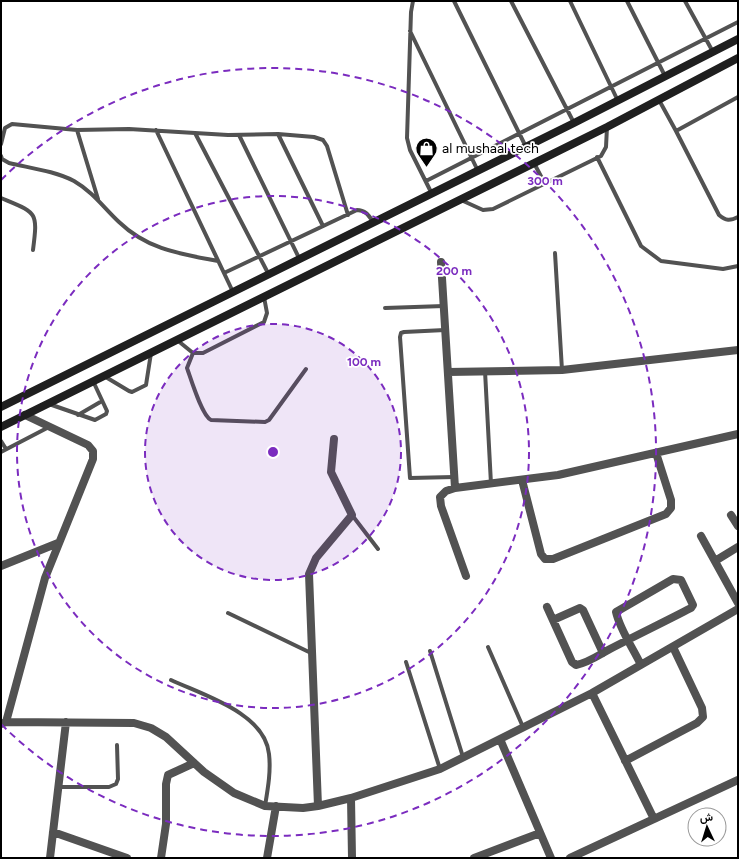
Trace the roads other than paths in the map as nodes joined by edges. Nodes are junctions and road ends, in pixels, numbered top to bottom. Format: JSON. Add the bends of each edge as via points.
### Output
{"nodes":[{"id":1,"x":413,"y":1,"type":"edge"},
{"id":2,"x":454,"y":1,"type":"edge"},
{"id":3,"x":511,"y":1,"type":"edge"},
{"id":4,"x":570,"y":1,"type":"edge"},
{"id":5,"x":627,"y":1,"type":"edge"},
{"id":6,"x":685,"y":1,"type":"edge"},
{"id":7,"x":738,"y":22,"type":"edge"},
{"id":8,"x":410,"y":30,"type":"junction"},
{"id":9,"x":705,"y":39,"type":"junction"},
{"id":10,"x":738,"y":39,"type":"edge"},
{"id":11,"x":712,"y":52,"type":"junction"},
{"id":12,"x":738,"y":58,"type":"edge"},
{"id":13,"x":658,"y":62,"type":"junction"},
{"id":14,"x":665,"y":76,"type":"junction"},
{"id":15,"x":612,"y":87,"type":"junction"},
{"id":16,"x":738,"y":96,"type":"edge"},
{"id":17,"x":658,"y":100,"type":"junction"},
{"id":18,"x":618,"y":101,"type":"junction"},
{"id":19,"x":568,"y":111,"type":"junction"},
{"id":20,"x":574,"y":124,"type":"junction"},
{"id":21,"x":607,"y":127,"type":"junction"},
{"id":22,"x":77,"y":130,"type":"junction"},
{"id":23,"x":156,"y":130,"type":"junction"},
{"id":24,"x":676,"y":131,"type":"junction"},
{"id":25,"x":195,"y":133,"type":"junction"},
{"id":26,"x":278,"y":134,"type":"junction"},
{"id":27,"x":238,"y":135,"type":"junction"},
{"id":28,"x":520,"y":135,"type":"junction"},
{"id":29,"x":1,"y":144,"type":"edge"},
{"id":30,"x":526,"y":147,"type":"junction"},
{"id":31,"x":1,"y":156,"type":"edge"},
{"id":32,"x":472,"y":158,"type":"junction"},
{"id":33,"x":597,"y":158,"type":"junction"},
{"id":34,"x":534,"y":164,"type":"junction"},
{"id":35,"x":478,"y":171,"type":"junction"},
{"id":36,"x":426,"y":181,"type":"junction"},
{"id":37,"x":545,"y":184,"type":"junction"},
{"id":38,"x":432,"y":194,"type":"junction"},
{"id":39,"x":1,"y":198,"type":"edge"},
{"id":40,"x":98,"y":199,"type":"junction"},
{"id":41,"x":460,"y":200,"type":"junction"},
{"id":42,"x":348,"y":215,"type":"junction"},
{"id":43,"x":738,"y":217,"type":"edge"},
{"id":44,"x":374,"y":223,"type":"junction"},
{"id":45,"x":324,"y":226,"type":"junction"},
{"id":46,"x":291,"y":242,"type":"junction"},
{"id":47,"x":33,"y":250,"type":"dead end"},
{"id":48,"x":555,"y":253,"type":"dead end"},
{"id":49,"x":260,"y":257,"type":"junction"},
{"id":50,"x":300,"y":260,"type":"junction"},
{"id":51,"x":218,"y":261,"type":"junction"},
{"id":52,"x":441,"y":262,"type":"dead end"},
{"id":53,"x":738,"y":266,"type":"edge"},
{"id":54,"x":224,"y":273,"type":"junction"},
{"id":55,"x":269,"y":275,"type":"junction"},
{"id":56,"x":234,"y":293,"type":"junction"},
{"id":57,"x":264,"y":297,"type":"junction"},
{"id":58,"x":444,"y":306,"type":"junction"},
{"id":59,"x":385,"y":308,"type":"dead end"},
{"id":60,"x":445,"y":330,"type":"junction"},
{"id":61,"x":177,"y":340,"type":"junction"},
{"id":62,"x":738,"y":350,"type":"edge"},
{"id":63,"x":151,"y":352,"type":"junction"},
{"id":64,"x":193,"y":353,"type":"junction"},
{"id":65,"x":306,"y":369,"type":"dead end"},
{"id":66,"x":562,"y":370,"type":"junction"},
{"id":67,"x":485,"y":371,"type":"junction"},
{"id":68,"x":448,"y":372,"type":"junction"},
{"id":69,"x":103,"y":376,"type":"junction"},
{"id":70,"x":93,"y":381,"type":"junction"},
{"id":71,"x":102,"y":401,"type":"junction"},
{"id":72,"x":48,"y":403,"type":"junction"},
{"id":73,"x":1,"y":407,"type":"edge"},
{"id":74,"x":25,"y":415,"type":"junction"},
{"id":75,"x":78,"y":415,"type":"junction"},
{"id":76,"x":1,"y":427,"type":"edge"},
{"id":77,"x":49,"y":427,"type":"junction"},
{"id":78,"x":738,"y":434,"type":"edge"},
{"id":79,"x":334,"y":439,"type":"dead end"},
{"id":80,"x":1,"y":441,"type":"edge"},
{"id":81,"x":6,"y":449,"type":"junction"},
{"id":82,"x":1,"y":452,"type":"edge"},
{"id":83,"x":656,"y":453,"type":"junction"},
{"id":84,"x":454,"y":477,"type":"junction"},
{"id":85,"x":522,"y":480,"type":"junction"},
{"id":86,"x":491,"y":484,"type":"junction"},
{"id":87,"x":455,"y":488,"type":"junction"},
{"id":88,"x":352,"y":515,"type":"junction"},
{"id":89,"x":731,"y":515,"type":"dead end"},
{"id":90,"x":738,"y":526,"type":"edge"},
{"id":91,"x":701,"y":536,"type":"dead end"},
{"id":92,"x":58,"y":543,"type":"junction"},
{"id":93,"x":738,"y":547,"type":"edge"},
{"id":94,"x":378,"y":549,"type":"dead end"},
{"id":95,"x":715,"y":561,"type":"junction"},
{"id":96,"x":1,"y":566,"type":"edge"},
{"id":97,"x":466,"y":576,"type":"dead end"},
{"id":98,"x":738,"y":603,"type":"edge"},
{"id":99,"x":547,"y":607,"type":"dead end"},
{"id":100,"x":738,"y":609,"type":"edge"},
{"id":101,"x":228,"y":613,"type":"dead end"},
{"id":102,"x":553,"y":620,"type":"junction"},
{"id":103,"x":629,"y":640,"type":"junction"},
{"id":104,"x":673,"y":646,"type":"junction"},
{"id":105,"x":488,"y":647,"type":"dead end"},
{"id":106,"x":430,"y":651,"type":"dead end"},
{"id":107,"x":603,"y":652,"type":"junction"},
{"id":108,"x":312,"y":653,"type":"junction"},
{"id":109,"x":406,"y":662,"type":"dead end"},
{"id":110,"x":641,"y":665,"type":"junction"},
{"id":111,"x":171,"y":680,"type":"dead end"},
{"id":112,"x":592,"y":694,"type":"junction"},
{"id":113,"x":66,"y":722,"type":"junction"},
{"id":114,"x":4,"y":723,"type":"edge"},
{"id":115,"x":523,"y":728,"type":"junction"},
{"id":116,"x":500,"y":739,"type":"junction"},
{"id":117,"x":117,"y":745,"type":"dead end"},
{"id":118,"x":463,"y":758,"type":"junction"},
{"id":119,"x":625,"y":761,"type":"junction"},
{"id":120,"x":194,"y":763,"type":"junction"},
{"id":121,"x":440,"y":769,"type":"junction"},
{"id":122,"x":738,"y":780,"type":"edge"},
{"id":123,"x":58,"y":787,"type":"junction"},
{"id":124,"x":351,"y":798,"type":"junction"},
{"id":125,"x":265,"y":806,"type":"junction"},
{"id":126,"x":276,"y":806,"type":"junction"},
{"id":127,"x":318,"y":806,"type":"junction"},
{"id":128,"x":654,"y":819,"type":"junction"},
{"id":129,"x":53,"y":832,"type":"junction"},
{"id":130,"x":540,"y":833,"type":"junction"},
{"id":131,"x":50,"y":858,"type":"edge"},
{"id":132,"x":127,"y":858,"type":"edge"},
{"id":133,"x":161,"y":858,"type":"edge"},
{"id":134,"x":267,"y":858,"type":"edge"},
{"id":135,"x":352,"y":858,"type":"edge"},
{"id":136,"x":474,"y":858,"type":"edge"},
{"id":137,"x":551,"y":858,"type":"edge"},
{"id":138,"x":570,"y":858,"type":"edge"}],
"edges":[{"from":1,"to":8,"type":"lane"},
{"from":2,"to":28,"type":"lane"},
{"from":3,"to":19,"type":"lane"},
{"from":4,"to":15,"type":"lane"},
{"from":5,"to":13,"type":"lane"},
{"from":6,"to":9,"type":"lane"},
{"from":7,"to":9,"type":"lane"},
{"from":8,"to":32,"type":"lane"},
{"from":8,"to":36,"type":"lane","via":[[406,138]]},
{"from":9,"to":11,"type":"lane"},
{"from":9,"to":13,"type":"lane"},
{"from":10,"to":11,"type":"street"},
{"from":11,"to":14,"type":"street"},
{"from":12,"to":17,"type":"street"},
{"from":13,"to":14,"type":"lane"},
{"from":13,"to":15,"type":"lane"},
{"from":14,"to":18,"type":"street"},
{"from":15,"to":18,"type":"lane"},
{"from":15,"to":19,"type":"lane"},
{"from":16,"to":24,"type":"lane"},
{"from":17,"to":21,"type":"street"},
{"from":17,"to":24,"type":"lane"},
{"from":18,"to":20,"type":"street"},
{"from":19,"to":20,"type":"lane"},
{"from":19,"to":28,"type":"lane"},
{"from":20,"to":30,"type":"street"},
{"from":21,"to":33,"type":"lane","via":[[604,151]]},
{"from":21,"to":34,"type":"street"},
{"from":22,"to":23,"type":"lane"},
{"from":22,"to":29,"type":"lane","via":[[12,124],[5,128]]},
{"from":22,"to":40,"type":"lane"},
{"from":23,"to":25,"type":"lane"},
{"from":23,"to":51,"type":"lane"},
{"from":24,"to":43,"type":"lane","via":[[719,215],[724,220]]},
{"from":25,"to":27,"type":"lane"},
{"from":25,"to":49,"type":"lane"},
{"from":26,"to":27,"type":"lane"},
{"from":26,"to":42,"type":"lane","via":[[323,140]]},
{"from":26,"to":45,"type":"lane"},
{"from":27,"to":46,"type":"lane"},
{"from":28,"to":30,"type":"lane"},
{"from":28,"to":32,"type":"lane"},
{"from":30,"to":35,"type":"street"},
{"from":31,"to":40,"type":"lane","via":[[9,163],[74,181]]},
{"from":32,"to":35,"type":"lane"},
{"from":32,"to":36,"type":"lane"},
{"from":33,"to":37,"type":"lane"},
{"from":33,"to":53,"type":"lane","via":[[642,246],[661,261],[723,269]]},
{"from":34,"to":37,"type":"lane"},
{"from":34,"to":41,"type":"street"},
{"from":35,"to":38,"type":"street"},
{"from":36,"to":38,"type":"lane"},
{"from":37,"to":41,"type":"lane","via":[[489,210]]},
{"from":38,"to":44,"type":"street"},
{"from":39,"to":47,"type":"lane","via":[[34,215],[36,223]]},
{"from":40,"to":51,"type":"lane","via":[[119,222],[151,244],[169,252]]},
{"from":41,"to":57,"type":"street"},
{"from":42,"to":44,"type":"lane","via":[[362,210]]},
{"from":42,"to":45,"type":"lane"},
{"from":44,"to":50,"type":"street"},
{"from":45,"to":46,"type":"lane"},
{"from":46,"to":49,"type":"lane"},
{"from":46,"to":50,"type":"lane"},
{"from":48,"to":66,"type":"lane"},
{"from":49,"to":54,"type":"lane"},
{"from":49,"to":55,"type":"lane"},
{"from":50,"to":55,"type":"street"},
{"from":51,"to":54,"type":"lane"},
{"from":52,"to":58,"type":"street"},
{"from":54,"to":56,"type":"lane"},
{"from":55,"to":56,"type":"street"},
{"from":56,"to":73,"type":"street"},
{"from":57,"to":61,"type":"street"},
{"from":57,"to":64,"type":"lane","via":[[268,313],[264,322],[202,353]]},
{"from":58,"to":59,"type":"lane"},
{"from":58,"to":60,"type":"street"},
{"from":60,"to":68,"type":"street"},
{"from":60,"to":84,"type":"lane","via":[[404,332],[400,337],[410,478]]},
{"from":61,"to":63,"type":"street"},
{"from":61,"to":64,"type":"lane"},
{"from":62,"to":66,"type":"street"},
{"from":63,"to":69,"type":"street"},
{"from":63,"to":69,"type":"lane","via":[[146,385],[132,392]]},
{"from":64,"to":65,"type":"lane","via":[[187,368],[204,412],[211,420],[269,420]]},
{"from":66,"to":67,"type":"street"},
{"from":67,"to":68,"type":"street"},
{"from":67,"to":86,"type":"lane"},
{"from":68,"to":84,"type":"street"},
{"from":69,"to":70,"type":"street"},
{"from":70,"to":71,"type":"lane"},
{"from":70,"to":72,"type":"street"},
{"from":71,"to":75,"type":"lane"},
{"from":71,"to":75,"type":"lane","via":[[106,414],[95,420]]},
{"from":72,"to":74,"type":"street"},
{"from":72,"to":75,"type":"lane"},
{"from":74,"to":76,"type":"street"},
{"from":74,"to":77,"type":"street"},
{"from":77,"to":81,"type":"lane"},
{"from":77,"to":92,"type":"street","via":[[94,450],[93,459]]},
{"from":78,"to":83,"type":"street"},
{"from":79,"to":88,"type":"street","via":[[330,472]]},
{"from":80,"to":81,"type":"lane"},
{"from":81,"to":82,"type":"lane"},
{"from":83,"to":85,"type":"street","via":[[558,475]]},
{"from":83,"to":85,"type":"street","via":[[672,508],[666,514],[553,559],[545,559],[541,554]]},
{"from":84,"to":87,"type":"street"},
{"from":85,"to":86,"type":"street"},
{"from":86,"to":87,"type":"street"},
{"from":87,"to":97,"type":"street","via":[[440,496],[440,506]]},
{"from":88,"to":94,"type":"lane"},
{"from":88,"to":108,"type":"street","via":[[316,558],[309,574]]},
{"from":89,"to":90,"type":"street"},
{"from":91,"to":95,"type":"street"},
{"from":92,"to":96,"type":"street"},
{"from":92,"to":114,"type":"street","via":[[45,578]]},
{"from":93,"to":95,"type":"street"},
{"from":95,"to":98,"type":"street"},
{"from":99,"to":102,"type":"street"},
{"from":100,"to":104,"type":"street"},
{"from":101,"to":108,"type":"lane"},
{"from":102,"to":107,"type":"street","via":[[580,608]]},
{"from":102,"to":107,"type":"street","via":[[572,662],[576,665]]},
{"from":103,"to":103,"type":"street","via":[[616,612],[673,579],[681,580],[692,600],[691,608]]},
{"from":103,"to":107,"type":"street"},
{"from":103,"to":110,"type":"street"},
{"from":104,"to":110,"type":"street"},
{"from":104,"to":119,"type":"street","via":[[702,708],[703,717],[697,723]]},
{"from":105,"to":115,"type":"lane"},
{"from":106,"to":118,"type":"lane"},
{"from":108,"to":127,"type":"street"},
{"from":109,"to":121,"type":"lane"},
{"from":110,"to":112,"type":"street"},
{"from":111,"to":125,"type":"lane","via":[[238,712],[261,730],[269,752],[270,770]]},
{"from":112,"to":115,"type":"street"},
{"from":112,"to":119,"type":"street"},
{"from":113,"to":114,"type":"street"},
{"from":113,"to":120,"type":"street","via":[[134,723],[151,728],[166,737]]},
{"from":113,"to":123,"type":"street"},
{"from":115,"to":116,"type":"street"},
{"from":116,"to":118,"type":"street"},
{"from":116,"to":130,"type":"street"},
{"from":117,"to":123,"type":"lane","via":[[116,784],[109,787]]},
{"from":118,"to":121,"type":"street"},
{"from":119,"to":128,"type":"street"},
{"from":120,"to":125,"type":"street","via":[[234,794]]},
{"from":120,"to":133,"type":"street","via":[[168,776],[166,824]]},
{"from":121,"to":124,"type":"street"},
{"from":122,"to":128,"type":"street"},
{"from":123,"to":129,"type":"street"},
{"from":124,"to":127,"type":"street"},
{"from":124,"to":135,"type":"street"},
{"from":125,"to":126,"type":"street"},
{"from":126,"to":127,"type":"street"},
{"from":126,"to":134,"type":"street"},
{"from":128,"to":138,"type":"street"},
{"from":129,"to":131,"type":"street"},
{"from":129,"to":132,"type":"street"},
{"from":130,"to":136,"type":"street"},
{"from":130,"to":137,"type":"street"}]}
